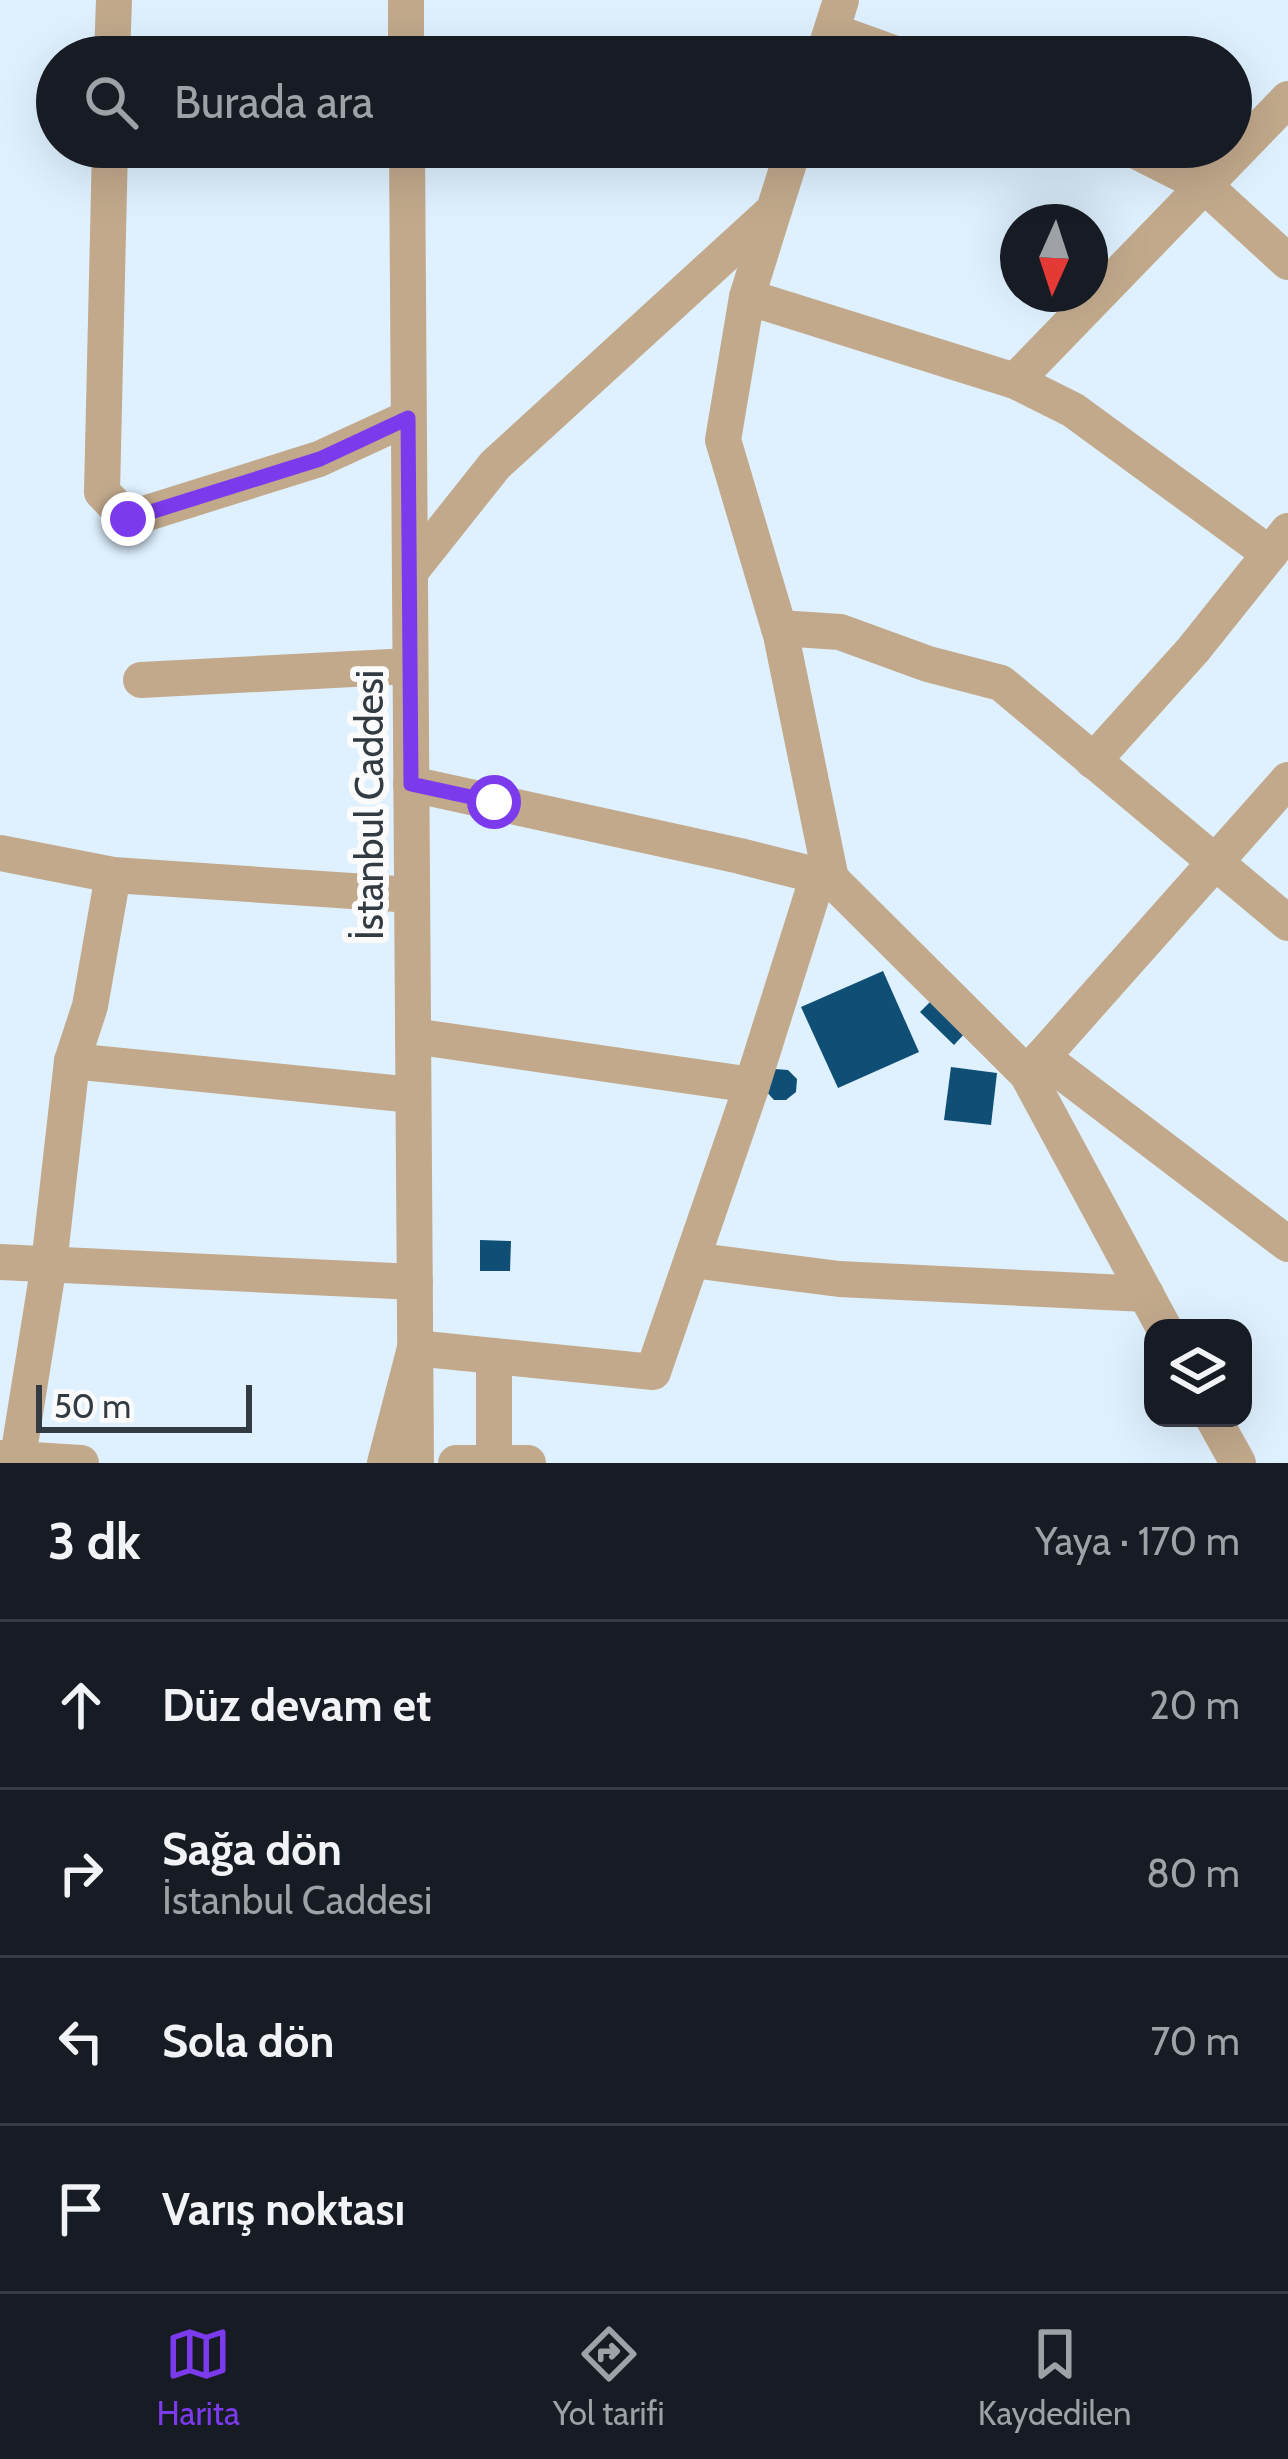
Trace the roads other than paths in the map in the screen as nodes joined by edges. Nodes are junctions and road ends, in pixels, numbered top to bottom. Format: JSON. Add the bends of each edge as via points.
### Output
{"nodes":[{"id":1,"x":114,"y":0,"type":"edge"},
{"id":2,"x":406,"y":0,"type":"edge"},
{"id":3,"x":113,"y":36,"type":"edge"},
{"id":4,"x":406,"y":36,"type":"edge"},
{"id":5,"x":1288,"y":99,"type":"edge"},
{"id":6,"x":1252,"y":137,"type":"edge"},
{"id":7,"x":110,"y":168,"type":"edge"},
{"id":8,"x":407,"y":168,"type":"edge"},
{"id":9,"x":787,"y":168,"type":"edge"},
{"id":10,"x":1169,"y":168,"type":"edge"},
{"id":11,"x":1222,"y":168,"type":"edge"},
{"id":12,"x":1205,"y":186,"type":"junction"},
{"id":13,"x":774,"y":210,"type":"junction"},
{"id":14,"x":1288,"y":262,"type":"edge"},
{"id":15,"x":747,"y":297,"type":"junction"},
{"id":16,"x":1015,"y":380,"type":"junction"},
{"id":17,"x":408,"y":418,"type":"junction"},
{"id":18,"x":1279,"y":543,"type":"edge"},
{"id":19,"x":410,"y":572,"type":"junction"},
{"id":20,"x":779,"y":628,"type":"junction"},
{"id":21,"x":410,"y":666,"type":"junction"},
{"id":22,"x":140,"y":680,"type":"dead end"},
{"id":23,"x":1093,"y":761,"type":"junction"},
{"id":24,"x":1288,"y":780,"type":"edge"},
{"id":25,"x":411,"y":784,"type":"junction"},
{"id":26,"x":0,"y":853,"type":"edge"},
{"id":27,"x":1216,"y":861,"type":"junction"},
{"id":28,"x":113,"y":875,"type":"junction"},
{"id":29,"x":824,"y":878,"type":"junction"},
{"id":30,"x":412,"y":895,"type":"junction"},
{"id":31,"x":1288,"y":923,"type":"edge"},
{"id":32,"x":413,"y":1036,"type":"junction"},
{"id":33,"x":72,"y":1061,"type":"junction"},
{"id":34,"x":1034,"y":1066,"type":"junction"},
{"id":35,"x":752,"y":1085,"type":"junction"},
{"id":36,"x":413,"y":1095,"type":"junction"},
{"id":37,"x":1288,"y":1244,"type":"edge"},
{"id":38,"x":692,"y":1260,"type":"junction"},
{"id":39,"x":0,"y":1262,"type":"edge"},
{"id":40,"x":49,"y":1264,"type":"junction"},
{"id":41,"x":415,"y":1282,"type":"junction"},
{"id":42,"x":1146,"y":1294,"type":"junction"},
{"id":43,"x":1159,"y":1319,"type":"edge"},
{"id":44,"x":415,"y":1348,"type":"junction"},
{"id":45,"x":494,"y":1357,"type":"junction"},
{"id":46,"x":1218,"y":1427,"type":"edge"},
{"id":47,"x":12,"y":1460,"type":"edge"},
{"id":48,"x":505,"y":1462,"type":"edge"},
{"id":49,"x":81,"y":1463,"type":"edge"},
{"id":50,"x":385,"y":1463,"type":"edge"},
{"id":51,"x":416,"y":1463,"type":"edge"},
{"id":52,"x":456,"y":1463,"type":"edge"},
{"id":53,"x":1238,"y":1463,"type":"edge"}],
"edges":[{"from":1,"to":3,"type":"street"},
{"from":2,"to":4,"type":"street"},
{"from":5,"to":6,"type":"street"},
{"from":7,"to":17,"type":"street","via":[[102,492],[128,519],[320,459]]},
{"from":8,"to":17,"type":"street","name":"İstanbul Caddesi"},
{"from":9,"to":13,"type":"street"},
{"from":10,"to":12,"type":"street"},
{"from":11,"to":12,"type":"street"},
{"from":12,"to":14,"type":"street"},
{"from":12,"to":16,"type":"street"},
{"from":13,"to":15,"type":"street"},
{"from":13,"to":19,"type":"street","via":[[495,465]]},
{"from":15,"to":16,"type":"street"},
{"from":15,"to":20,"type":"street","via":[[723,440]]},
{"from":16,"to":18,"type":"street"},
{"from":17,"to":19,"type":"street","name":"İstanbul Caddesi"},
{"from":18,"to":23,"type":"street"},
{"from":19,"to":21,"type":"street","name":"İstanbul Caddesi"},
{"from":20,"to":23,"type":"street","via":[[840,632],[1000,683]]},
{"from":20,"to":29,"type":"street"},
{"from":21,"to":22,"type":"street"},
{"from":21,"to":25,"type":"street","name":"İstanbul Caddesi"},
{"from":23,"to":27,"type":"street"},
{"from":24,"to":27,"type":"street"},
{"from":25,"to":29,"type":"street"},
{"from":25,"to":30,"type":"street","name":"İstanbul Caddesi"},
{"from":26,"to":28,"type":"street"},
{"from":27,"to":31,"type":"street"},
{"from":27,"to":34,"type":"street"},
{"from":28,"to":30,"type":"street"},
{"from":28,"to":33,"type":"street"},
{"from":29,"to":34,"type":"street"},
{"from":29,"to":35,"type":"street"},
{"from":30,"to":32,"type":"street","name":"İstanbul Caddesi"},
{"from":32,"to":35,"type":"street"},
{"from":32,"to":36,"type":"street","name":"İstanbul Caddesi"},
{"from":33,"to":36,"type":"street"},
{"from":33,"to":40,"type":"street"},
{"from":34,"to":37,"type":"street"},
{"from":34,"to":42,"type":"street"},
{"from":35,"to":38,"type":"street"},
{"from":36,"to":41,"type":"street","name":"İstanbul Caddesi"},
{"from":38,"to":42,"type":"street","via":[[839,1279]]},
{"from":38,"to":45,"type":"street","via":[[653,1372]]},
{"from":39,"to":40,"type":"street"},
{"from":40,"to":41,"type":"street"},
{"from":40,"to":47,"type":"street"},
{"from":41,"to":44,"type":"street","name":"İstanbul Caddesi"},
{"from":42,"to":43,"type":"street"},
{"from":44,"to":45,"type":"street"},
{"from":44,"to":50,"type":"street"},
{"from":44,"to":51,"type":"street","name":"İstanbul Caddesi"},
{"from":45,"to":48,"type":"street"},
{"from":46,"to":53,"type":"street"},
{"from":47,"to":49,"type":"street"},
{"from":48,"to":52,"type":"street"}]}
